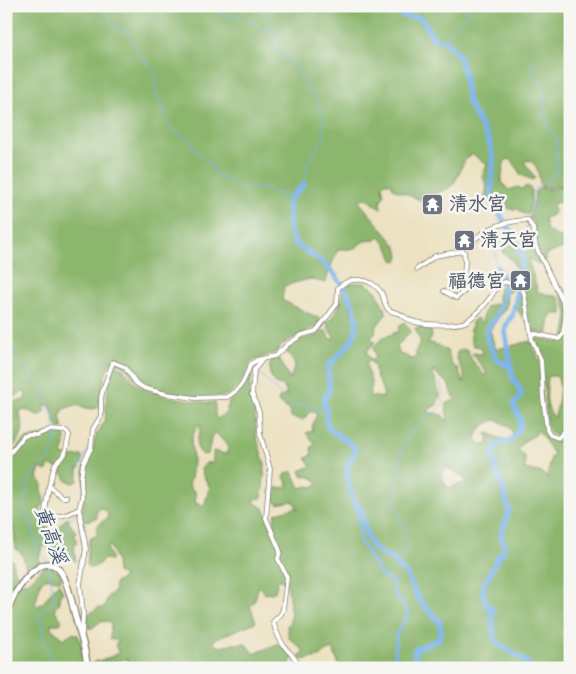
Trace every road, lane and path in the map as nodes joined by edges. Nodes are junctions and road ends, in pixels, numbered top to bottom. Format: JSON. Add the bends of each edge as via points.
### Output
{"nodes":[{"id":1,"x":470,"y":243,"type":"dead end"},
{"id":2,"x":417,"y":269,"type":"dead end"},
{"id":3,"x":444,"y":292,"type":"dead end"},
{"id":4,"x":531,"y":333,"type":"junction"},
{"id":5,"x":262,"y":360,"type":"junction"},
{"id":6,"x":570,"y":425,"type":"edge"},
{"id":7,"x":6,"y":458,"type":"edge"},
{"id":8,"x":49,"y":486,"type":"junction"},
{"id":9,"x":66,"y":497,"type":"dead end"},
{"id":10,"x":79,"y":509,"type":"junction"},
{"id":11,"x":6,"y":619,"type":"edge"},
{"id":12,"x":81,"y":636,"type":"junction"},
{"id":13,"x":87,"y":668,"type":"edge"},
{"id":14,"x":306,"y":668,"type":"edge"}],
"edges":[{"from":1,"to":4,"type":"street","via":[[482,232],[528,220],[533,228],[536,247],[566,313],[563,334],[559,339]]},
{"from":2,"to":3,"type":"street","via":[[436,256],[463,251],[467,289],[456,298]]},
{"from":4,"to":5,"type":"street","via":[[523,289],[517,285],[503,282],[465,322],[434,324],[414,322],[390,311],[382,293],[370,282],[360,280],[339,286],[337,304],[316,331],[302,335],[275,356]]},
{"from":4,"to":6,"type":"street","via":[[541,360],[546,426],[550,435],[560,437]]},
{"from":5,"to":10,"type":"street","via":[[251,364],[243,382],[232,395],[216,399],[166,394],[144,388],[136,383],[125,367],[113,362],[101,398],[101,416],[93,430],[91,448],[83,464]]},
{"from":5,"to":14,"type":"street","via":[[254,370],[252,394],[259,412],[260,433],[270,469],[266,518],[287,578],[283,609],[274,622],[279,639],[297,663]]},
{"from":7,"to":8,"type":"street","via":[[24,436],[50,430],[66,431],[69,435],[66,451],[55,464]]},
{"from":8,"to":9,"type":"street"},
{"from":8,"to":10,"type":"street","via":[[44,507],[46,512],[63,516]]},
{"from":10,"to":12,"type":"street","via":[[86,549],[80,584]]},
{"from":11,"to":12,"type":"street","via":[[7,609],[19,586],[38,566],[53,564],[68,585]]},
{"from":12,"to":13,"type":"street"}]}
